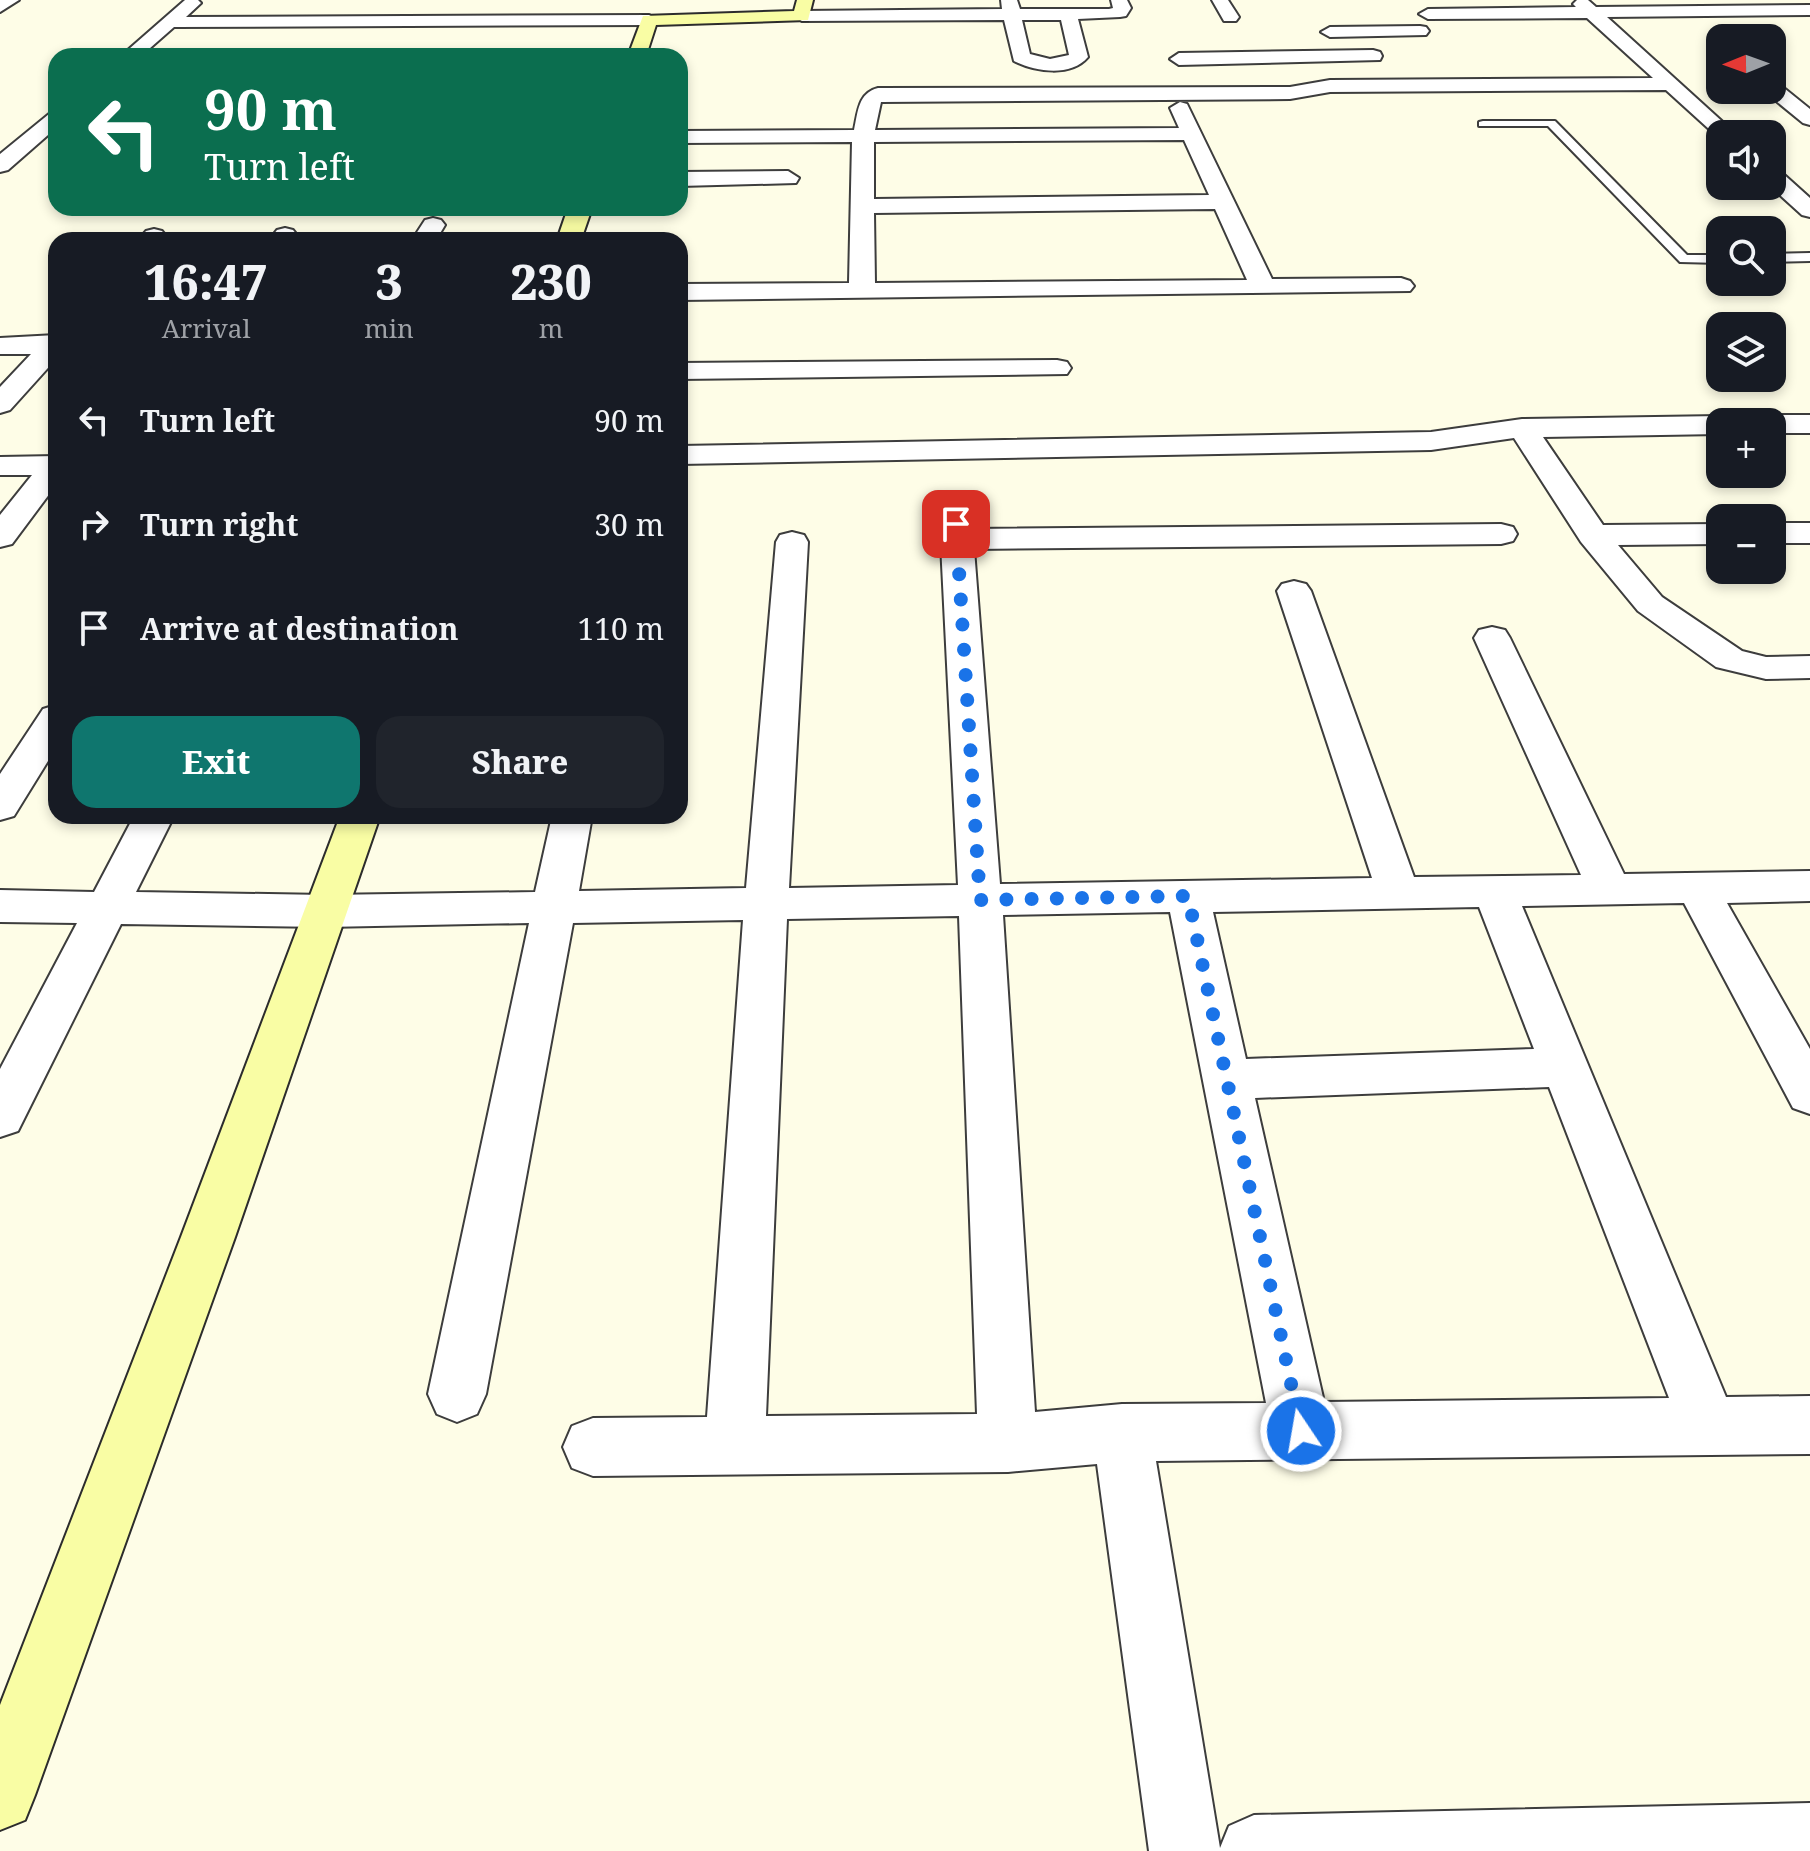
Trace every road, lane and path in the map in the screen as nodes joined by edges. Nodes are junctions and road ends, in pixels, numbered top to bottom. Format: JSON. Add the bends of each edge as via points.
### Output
{"nodes":[{"id":1,"x":11,"y":0,"type":"edge"},
{"id":2,"x":195,"y":0,"type":"edge"},
{"id":3,"x":243,"y":0,"type":"edge"},
{"id":4,"x":313,"y":0,"type":"edge"},
{"id":5,"x":386,"y":0,"type":"edge"},
{"id":6,"x":457,"y":0,"type":"edge"},
{"id":7,"x":555,"y":0,"type":"edge"},
{"id":8,"x":1119,"y":0,"type":"edge"},
{"id":9,"x":1220,"y":0,"type":"edge"},
{"id":10,"x":1585,"y":6,"type":"edge"},
{"id":11,"x":0,"y":7,"type":"edge"},
{"id":12,"x":1011,"y":7,"type":"edge"},
{"id":13,"x":804,"y":8,"type":"edge"},
{"id":14,"x":1810,"y":10,"type":"edge"},
{"id":15,"x":1068,"y":14,"type":"junction"},
{"id":16,"x":649,"y":20,"type":"junction"},
{"id":17,"x":370,"y":21,"type":"junction"},
{"id":18,"x":443,"y":21,"type":"junction"},
{"id":19,"x":544,"y":21,"type":"junction"},
{"id":20,"x":170,"y":22,"type":"junction"},
{"id":21,"x":219,"y":22,"type":"junction"},
{"id":22,"x":290,"y":22,"type":"junction"},
{"id":23,"x":1231,"y":28,"type":"dead end"},
{"id":24,"x":1315,"y":32,"type":"dead end"},
{"id":25,"x":1168,"y":37,"type":"dead end"},
{"id":26,"x":1620,"y":39,"type":"junction"},
{"id":27,"x":1649,"y":39,"type":"dead end"},
{"id":28,"x":139,"y":48,"type":"edge"},
{"id":29,"x":635,"y":48,"type":"edge"},
{"id":30,"x":1387,"y":56,"type":"dead end"},
{"id":31,"x":1309,"y":57,"type":"junction"},
{"id":32,"x":1179,"y":59,"type":"junction"},
{"id":33,"x":1506,"y":67,"type":"dead end"},
{"id":34,"x":1524,"y":85,"type":"junction"},
{"id":35,"x":1672,"y":85,"type":"junction"},
{"id":36,"x":1330,"y":86,"type":"junction"},
{"id":37,"x":1705,"y":88,"type":"dead end"},
{"id":38,"x":1058,"y":93,"type":"junction"},
{"id":39,"x":1184,"y":93,"type":"junction"},
{"id":40,"x":1786,"y":100,"type":"edge"},
{"id":41,"x":1810,"y":119,"type":"edge"},
{"id":42,"x":1711,"y":120,"type":"edge"},
{"id":43,"x":1483,"y":124,"type":"dead end"},
{"id":44,"x":48,"y":125,"type":"edge"},
{"id":45,"x":1193,"y":134,"type":"junction"},
{"id":46,"x":1068,"y":135,"type":"junction"},
{"id":47,"x":863,"y":136,"type":"junction"},
{"id":48,"x":688,"y":137,"type":"edge"},
{"id":49,"x":26,"y":143,"type":"junction"},
{"id":50,"x":48,"y":143,"type":"edge"},
{"id":51,"x":0,"y":165,"type":"edge"},
{"id":52,"x":788,"y":178,"type":"dead end"},
{"id":53,"x":688,"y":179,"type":"edge"},
{"id":54,"x":1786,"y":189,"type":"edge"},
{"id":55,"x":1224,"y":202,"type":"junction"},
{"id":56,"x":863,"y":206,"type":"junction"},
{"id":57,"x":1810,"y":210,"type":"edge"},
{"id":58,"x":1810,"y":257,"type":"edge"},
{"id":59,"x":1786,"y":258,"type":"edge"},
{"id":60,"x":1706,"y":259,"type":"edge"},
{"id":61,"x":1401,"y":286,"type":"dead end"},
{"id":62,"x":1263,"y":287,"type":"junction"},
{"id":63,"x":862,"y":291,"type":"junction"},
{"id":64,"x":688,"y":292,"type":"edge"},
{"id":65,"x":48,"y":344,"type":"edge"},
{"id":66,"x":0,"y":346,"type":"edge"},
{"id":67,"x":48,"y":352,"type":"edge"},
{"id":68,"x":1057,"y":368,"type":"dead end"},
{"id":69,"x":688,"y":371,"type":"edge"},
{"id":70,"x":0,"y":404,"type":"edge"},
{"id":71,"x":1791,"y":424,"type":"edge"},
{"id":72,"x":1706,"y":425,"type":"edge"},
{"id":73,"x":1522,"y":428,"type":"junction"},
{"id":74,"x":1810,"y":447,"type":"edge"},
{"id":75,"x":688,"y":455,"type":"edge"},
{"id":76,"x":48,"y":465,"type":"edge"},
{"id":77,"x":0,"y":466,"type":"edge"},
{"id":78,"x":48,"y":474,"type":"edge"},
{"id":79,"x":1786,"y":533,"type":"edge"},
{"id":80,"x":1810,"y":533,"type":"edge"},
{"id":81,"x":1501,"y":534,"type":"dead end"},
{"id":82,"x":1706,"y":534,"type":"edge"},
{"id":83,"x":1593,"y":535,"type":"junction"},
{"id":84,"x":0,"y":537,"type":"edge"},
{"id":85,"x":792,"y":542,"type":"dead end"},
{"id":86,"x":1294,"y":591,"type":"dead end"},
{"id":87,"x":1492,"y":638,"type":"dead end"},
{"id":88,"x":1810,"y":667,"type":"edge"},
{"id":89,"x":48,"y":730,"type":"edge"},
{"id":90,"x":0,"y":806,"type":"edge"},
{"id":91,"x":150,"y":824,"type":"edge"},
{"id":92,"x":357,"y":824,"type":"edge"},
{"id":93,"x":570,"y":824,"type":"edge"},
{"id":94,"x":1810,"y":886,"type":"edge"},
{"id":95,"x":1697,"y":887,"type":"junction"},
{"id":96,"x":1609,"y":888,"type":"junction"},
{"id":97,"x":1494,"y":890,"type":"junction"},
{"id":98,"x":1398,"y":892,"type":"junction"},
{"id":99,"x":1188,"y":896,"type":"junction"},
{"id":100,"x":980,"y":900,"type":"junction"},
{"id":101,"x":766,"y":903,"type":"junction"},
{"id":102,"x":0,"y":906,"type":"edge"},
{"id":103,"x":106,"y":907,"type":"junction"},
{"id":104,"x":552,"y":907,"type":"junction"},
{"id":105,"x":326,"y":911,"type":"junction"},
{"id":106,"x":1565,"y":1067,"type":"junction"},
{"id":107,"x":1229,"y":1079,"type":"junction"},
{"id":108,"x":1810,"y":1094,"type":"edge"},
{"id":109,"x":0,"y":1117,"type":"edge"},
{"id":110,"x":457,"y":1394,"type":"dead end"},
{"id":111,"x":1810,"y":1425,"type":"edge"},
{"id":112,"x":1709,"y":1426,"type":"junction"},
{"id":113,"x":1301,"y":1431,"type":"junction"},
{"id":114,"x":1122,"y":1433,"type":"junction"},
{"id":115,"x":1008,"y":1443,"type":"junction"},
{"id":116,"x":735,"y":1445,"type":"junction"},
{"id":117,"x":593,"y":1447,"type":"dead end"},
{"id":118,"x":0,"y":1795,"type":"edge"},
{"id":119,"x":1810,"y":1838,"type":"edge"},
{"id":120,"x":1185,"y":1851,"type":"edge"},
{"id":121,"x":1254,"y":1851,"type":"edge"}],
"edges":[{"from":1,"to":11,"type":"street"},
{"from":2,"to":20,"type":"street"},
{"from":3,"to":21,"type":"street"},
{"from":4,"to":22,"type":"street"},
{"from":5,"to":17,"type":"street"},
{"from":6,"to":18,"type":"street"},
{"from":7,"to":19,"type":"street"},
{"from":8,"to":15,"type":"street","via":[[1120,12]]},
{"from":9,"to":23,"type":"street"},
{"from":10,"to":14,"type":"street"},
{"from":10,"to":24,"type":"street"},
{"from":10,"to":26,"type":"street"},
{"from":12,"to":13,"type":"street"},
{"from":12,"to":15,"type":"street"},
{"from":12,"to":15,"type":"street","via":[[1021,57],[1043,64],[1067,64],[1079,57]]},
{"from":13,"to":16,"type":"street"},
{"from":16,"to":19,"type":"street"},
{"from":16,"to":29,"type":"street"},
{"from":17,"to":18,"type":"street"},
{"from":17,"to":22,"type":"street"},
{"from":18,"to":19,"type":"street"},
{"from":20,"to":21,"type":"street"},
{"from":20,"to":28,"type":"street"},
{"from":21,"to":22,"type":"street"},
{"from":25,"to":32,"type":"street"},
{"from":26,"to":27,"type":"street"},
{"from":26,"to":35,"type":"street"},
{"from":30,"to":31,"type":"street"},
{"from":31,"to":32,"type":"street"},
{"from":31,"to":36,"type":"street"},
{"from":32,"to":39,"type":"street"},
{"from":33,"to":34,"type":"street"},
{"from":34,"to":35,"type":"street"},
{"from":34,"to":36,"type":"street"},
{"from":35,"to":37,"type":"street"},
{"from":35,"to":42,"type":"street"},
{"from":36,"to":39,"type":"street","via":[[1290,93]]},
{"from":38,"to":39,"type":"street"},
{"from":38,"to":46,"type":"street"},
{"from":38,"to":47,"type":"street","via":[[878,94],[871,100]]},
{"from":39,"to":45,"type":"street"},
{"from":40,"to":41,"type":"street"},
{"from":43,"to":60,"type":"lane","via":[[1551,123],[1684,259]]},
{"from":44,"to":49,"type":"street"},
{"from":45,"to":46,"type":"street"},
{"from":45,"to":55,"type":"street"},
{"from":46,"to":47,"type":"street"},
{"from":47,"to":48,"type":"street"},
{"from":47,"to":56,"type":"street"},
{"from":49,"to":50,"type":"street"},
{"from":49,"to":51,"type":"street"},
{"from":52,"to":53,"type":"street"},
{"from":54,"to":57,"type":"street"},
{"from":55,"to":56,"type":"street"},
{"from":55,"to":62,"type":"street"},
{"from":56,"to":63,"type":"street"},
{"from":58,"to":59,"type":"lane"},
{"from":61,"to":62,"type":"street"},
{"from":62,"to":63,"type":"street"},
{"from":63,"to":64,"type":"street"},
{"from":65,"to":66,"type":"street"},
{"from":67,"to":70,"type":"street"},
{"from":68,"to":69,"type":"street"},
{"from":71,"to":74,"type":"street"},
{"from":72,"to":73,"type":"street"},
{"from":73,"to":75,"type":"street","via":[[1431,441]]},
{"from":73,"to":83,"type":"street"},
{"from":76,"to":77,"type":"street"},
{"from":78,"to":84,"type":"street"},
{"from":79,"to":80,"type":"street"},
{"from":81,"to":100,"type":"street","via":[[956,532]]},
{"from":82,"to":83,"type":"street"},
{"from":83,"to":88,"type":"street","via":[[1650,604],[1729,659],[1766,668]]},
{"from":85,"to":101,"type":"street"},
{"from":86,"to":98,"type":"street"},
{"from":87,"to":96,"type":"street"},
{"from":89,"to":90,"type":"street"},
{"from":91,"to":103,"type":"street"},
{"from":92,"to":105,"type":"street"},
{"from":93,"to":104,"type":"street"},
{"from":94,"to":95,"type":"street"},
{"from":95,"to":96,"type":"street"},
{"from":95,"to":108,"type":"street"},
{"from":96,"to":97,"type":"street"},
{"from":97,"to":98,"type":"street"},
{"from":97,"to":106,"type":"street"},
{"from":98,"to":99,"type":"street"},
{"from":99,"to":100,"type":"street"},
{"from":99,"to":107,"type":"street"},
{"from":100,"to":101,"type":"street"},
{"from":100,"to":115,"type":"street"},
{"from":101,"to":104,"type":"street"},
{"from":101,"to":116,"type":"street"},
{"from":102,"to":103,"type":"street"},
{"from":103,"to":105,"type":"street"},
{"from":103,"to":109,"type":"street"},
{"from":104,"to":105,"type":"street"},
{"from":104,"to":110,"type":"street"},
{"from":105,"to":118,"type":"street"},
{"from":106,"to":107,"type":"street"},
{"from":106,"to":112,"type":"street"},
{"from":107,"to":113,"type":"street"},
{"from":111,"to":112,"type":"street"},
{"from":112,"to":113,"type":"street"},
{"from":113,"to":114,"type":"street"},
{"from":114,"to":115,"type":"street"},
{"from":114,"to":120,"type":"street"},
{"from":115,"to":116,"type":"street"},
{"from":116,"to":117,"type":"street"},
{"from":119,"to":121,"type":"street"}]}
